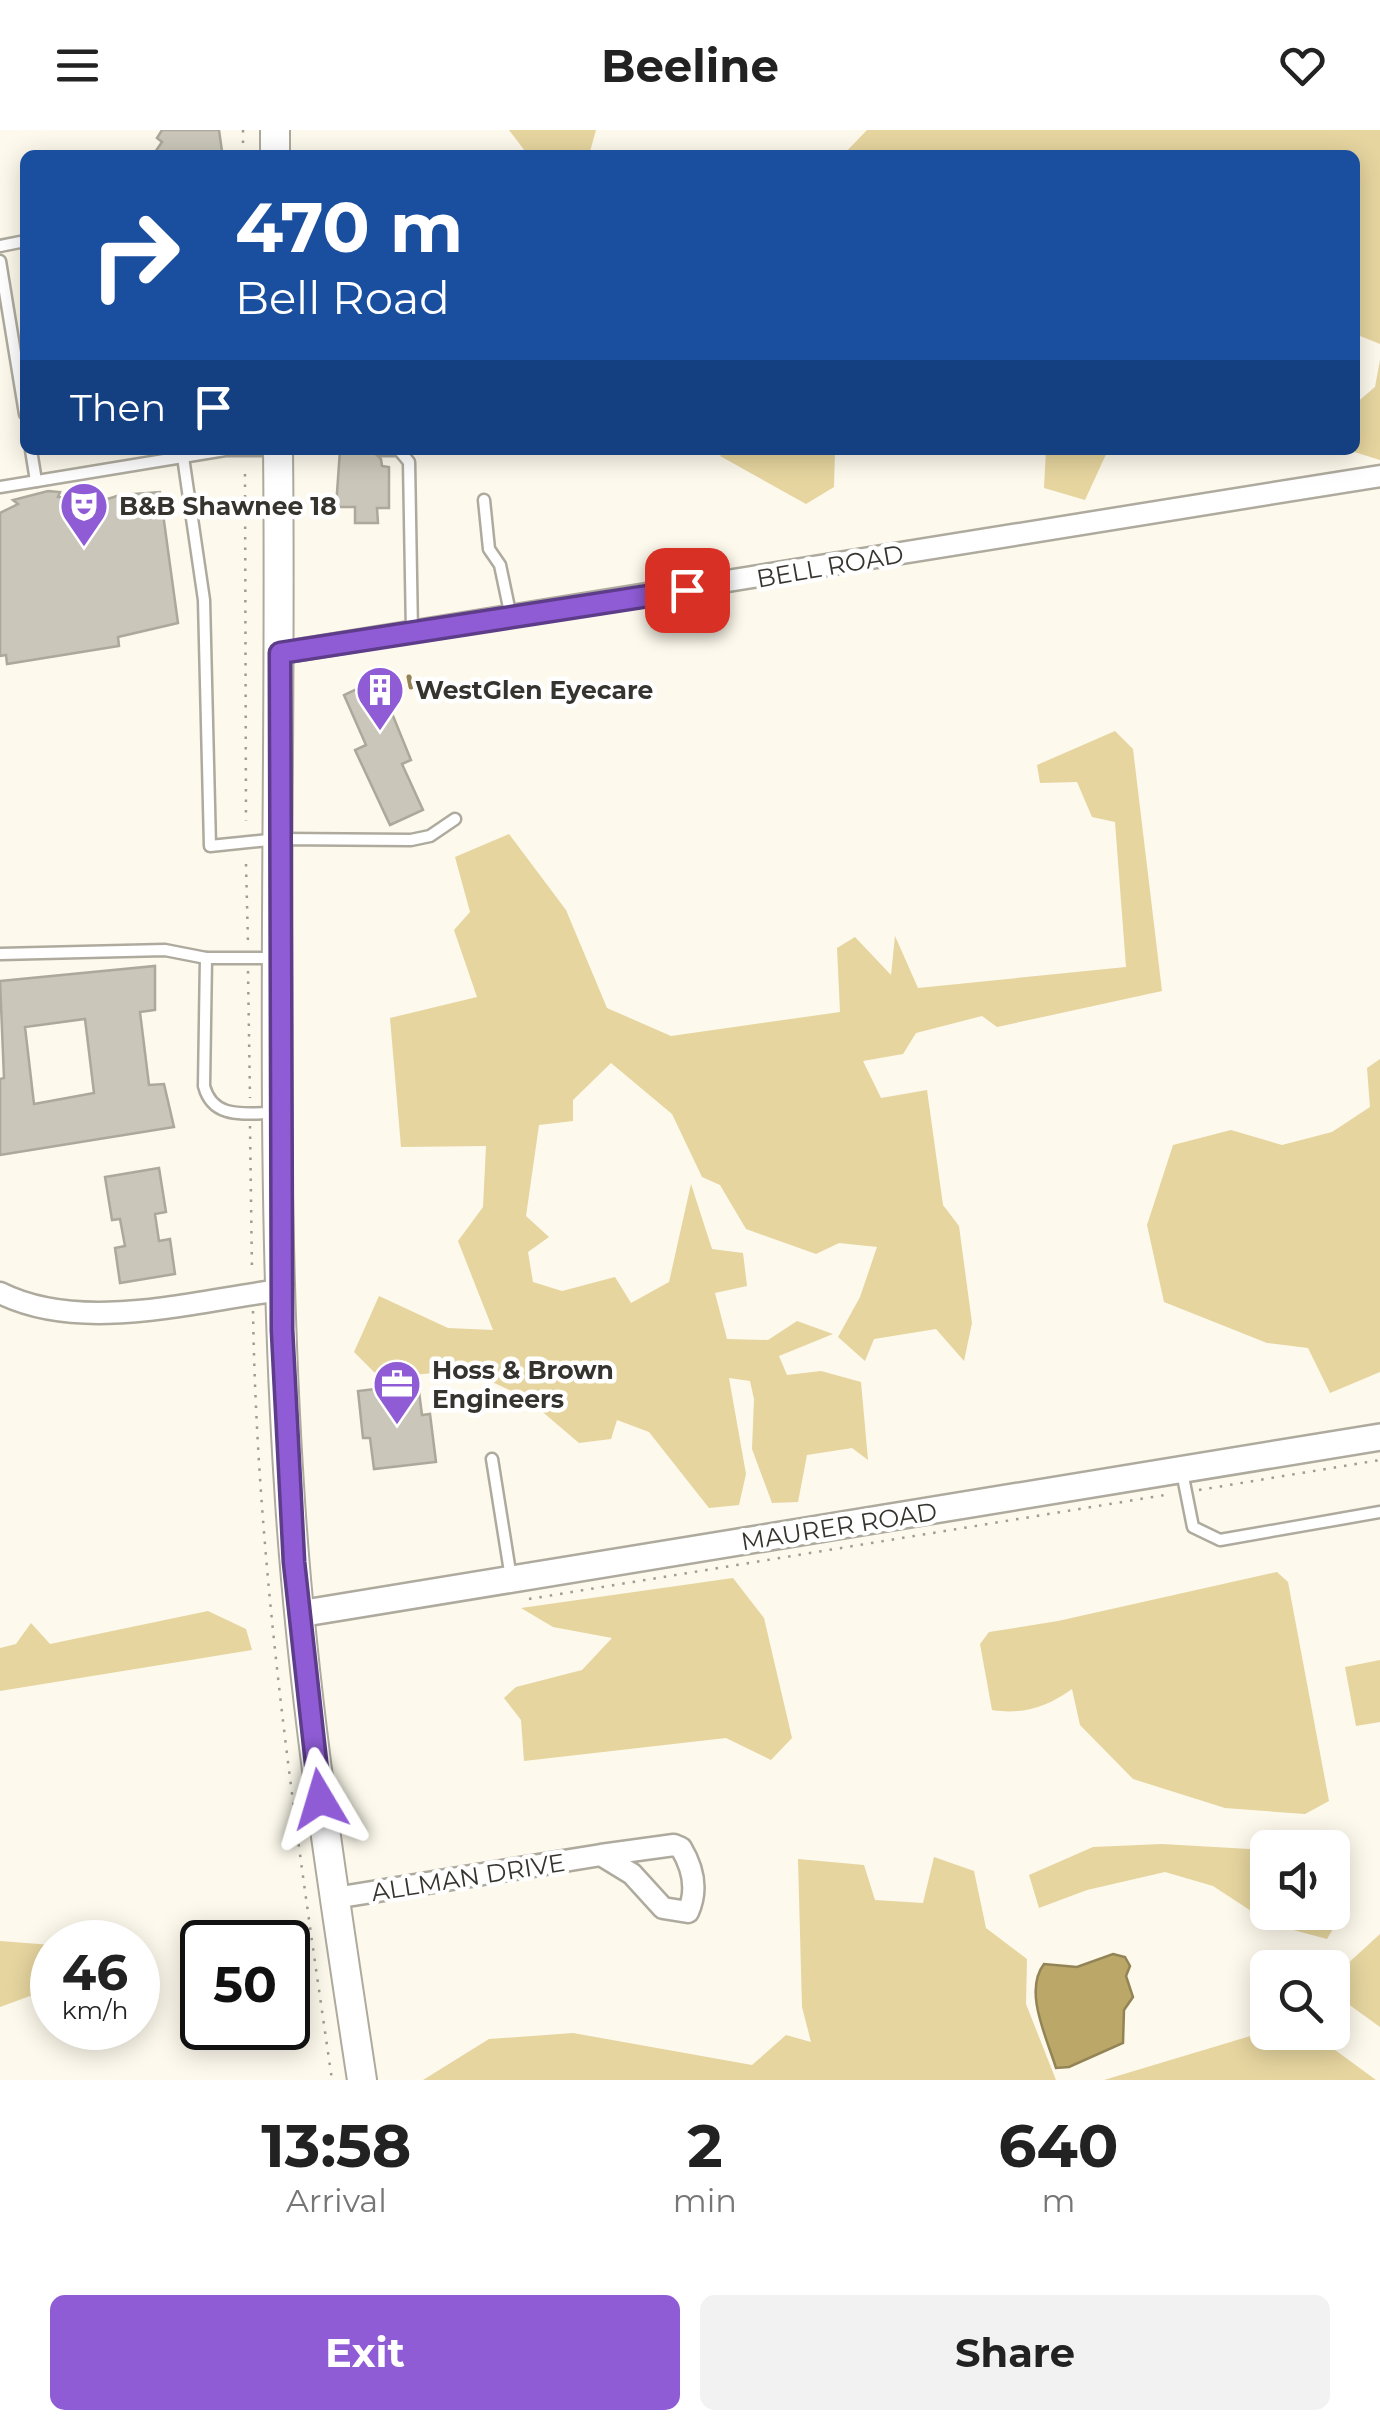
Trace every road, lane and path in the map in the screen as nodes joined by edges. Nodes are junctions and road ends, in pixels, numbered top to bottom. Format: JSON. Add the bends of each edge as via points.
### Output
{"nodes":[{"id":1,"x":0,"y":261,"type":"edge"},
{"id":2,"x":20,"y":383,"type":"edge"},
{"id":3,"x":32,"y":455,"type":"edge"},
{"id":4,"x":199,"y":455,"type":"edge"},
{"id":5,"x":278,"y":455,"type":"edge"},
{"id":6,"x":403,"y":455,"type":"edge"},
{"id":7,"x":183,"y":456,"type":"junction"},
{"id":8,"x":246,"y":474,"type":"dead end"},
{"id":9,"x":1380,"y":476,"type":"edge"},
{"id":10,"x":36,"y":481,"type":"junction"},
{"id":11,"x":0,"y":487,"type":"edge"},
{"id":12,"x":484,"y":500,"type":"dead end"},
{"id":13,"x":512,"y":618,"type":"junction"},
{"id":14,"x":412,"y":634,"type":"junction"},
{"id":15,"x":280,"y":653,"type":"junction"},
{"id":16,"x":454,"y":818,"type":"dead end"},
{"id":17,"x":246,"y":821,"type":"dead end"},
{"id":18,"x":279,"y":840,"type":"junction"},
{"id":19,"x":0,"y":954,"type":"edge"},
{"id":20,"x":206,"y":958,"type":"junction"},
{"id":21,"x":279,"y":958,"type":"junction"},
{"id":22,"x":279,"y":1113,"type":"junction"},
{"id":23,"x":281,"y":1290,"type":"junction"},
{"id":24,"x":0,"y":1293,"type":"edge"},
{"id":25,"x":1380,"y":1437,"type":"edge"},
{"id":26,"x":492,"y":1459,"type":"dead end"},
{"id":27,"x":1380,"y":1460,"type":"edge"},
{"id":28,"x":1184,"y":1482,"type":"junction"},
{"id":29,"x":1380,"y":1512,"type":"edge"},
{"id":30,"x":514,"y":1590,"type":"junction"},
{"id":31,"x":299,"y":1614,"type":"junction"},
{"id":32,"x":602,"y":1855,"type":"junction"},
{"id":33,"x":334,"y":1898,"type":"junction"},
{"id":34,"x":362,"y":2080,"type":"edge"}],
"edges":[{"from":1,"to":2,"type":"lane"},
{"from":3,"to":10,"type":"lane"},
{"from":4,"to":7,"type":"lane"},
{"from":5,"to":15,"type":"main road"},
{"from":6,"to":14,"type":"lane","via":[[409,462]]},
{"from":7,"to":10,"type":"lane"},
{"from":7,"to":18,"type":"lane","via":[[204,600],[210,846]]},
{"from":8,"to":17,"type":"path"},
{"from":9,"to":13,"type":"street","name":"BELL ROAD"},
{"from":10,"to":11,"type":"lane"},
{"from":12,"to":13,"type":"lane","via":[[489,548],[500,564]]},
{"from":13,"to":14,"type":"street","name":"BELL ROAD"},
{"from":14,"to":15,"type":"street","name":"BELL ROAD"},
{"from":15,"to":18,"type":"main road"},
{"from":16,"to":18,"type":"lane","via":[[412,840]]},
{"from":18,"to":21,"type":"main road"},
{"from":19,"to":20,"type":"lane","via":[[165,950]]},
{"from":20,"to":21,"type":"lane"},
{"from":20,"to":22,"type":"lane","via":[[208,1101],[236,1114]]},
{"from":21,"to":22,"type":"main road"},
{"from":22,"to":23,"type":"main road"},
{"from":23,"to":24,"type":"street","via":[[91,1314],[29,1307]]},
{"from":23,"to":31,"type":"main road"},
{"from":25,"to":28,"type":"street","name":"MAURER ROAD"},
{"from":26,"to":30,"type":"lane"},
{"from":27,"to":28,"type":"path"},
{"from":28,"to":29,"type":"lane","via":[[1193,1526],[1220,1540]]},
{"from":28,"to":30,"type":"street","name":"MAURER ROAD"},
{"from":28,"to":30,"type":"path"},
{"from":30,"to":31,"type":"street","name":"MAURER ROAD"},
{"from":31,"to":33,"type":"main road"},
{"from":32,"to":32,"type":"street","name":"ALLMAN DRIVE","via":[[680,1848],[693,1883],[688,1912],[663,1908],[632,1874]]},
{"from":32,"to":33,"type":"street","name":"ALLMAN DRIVE"},
{"from":33,"to":34,"type":"main road"}]}
